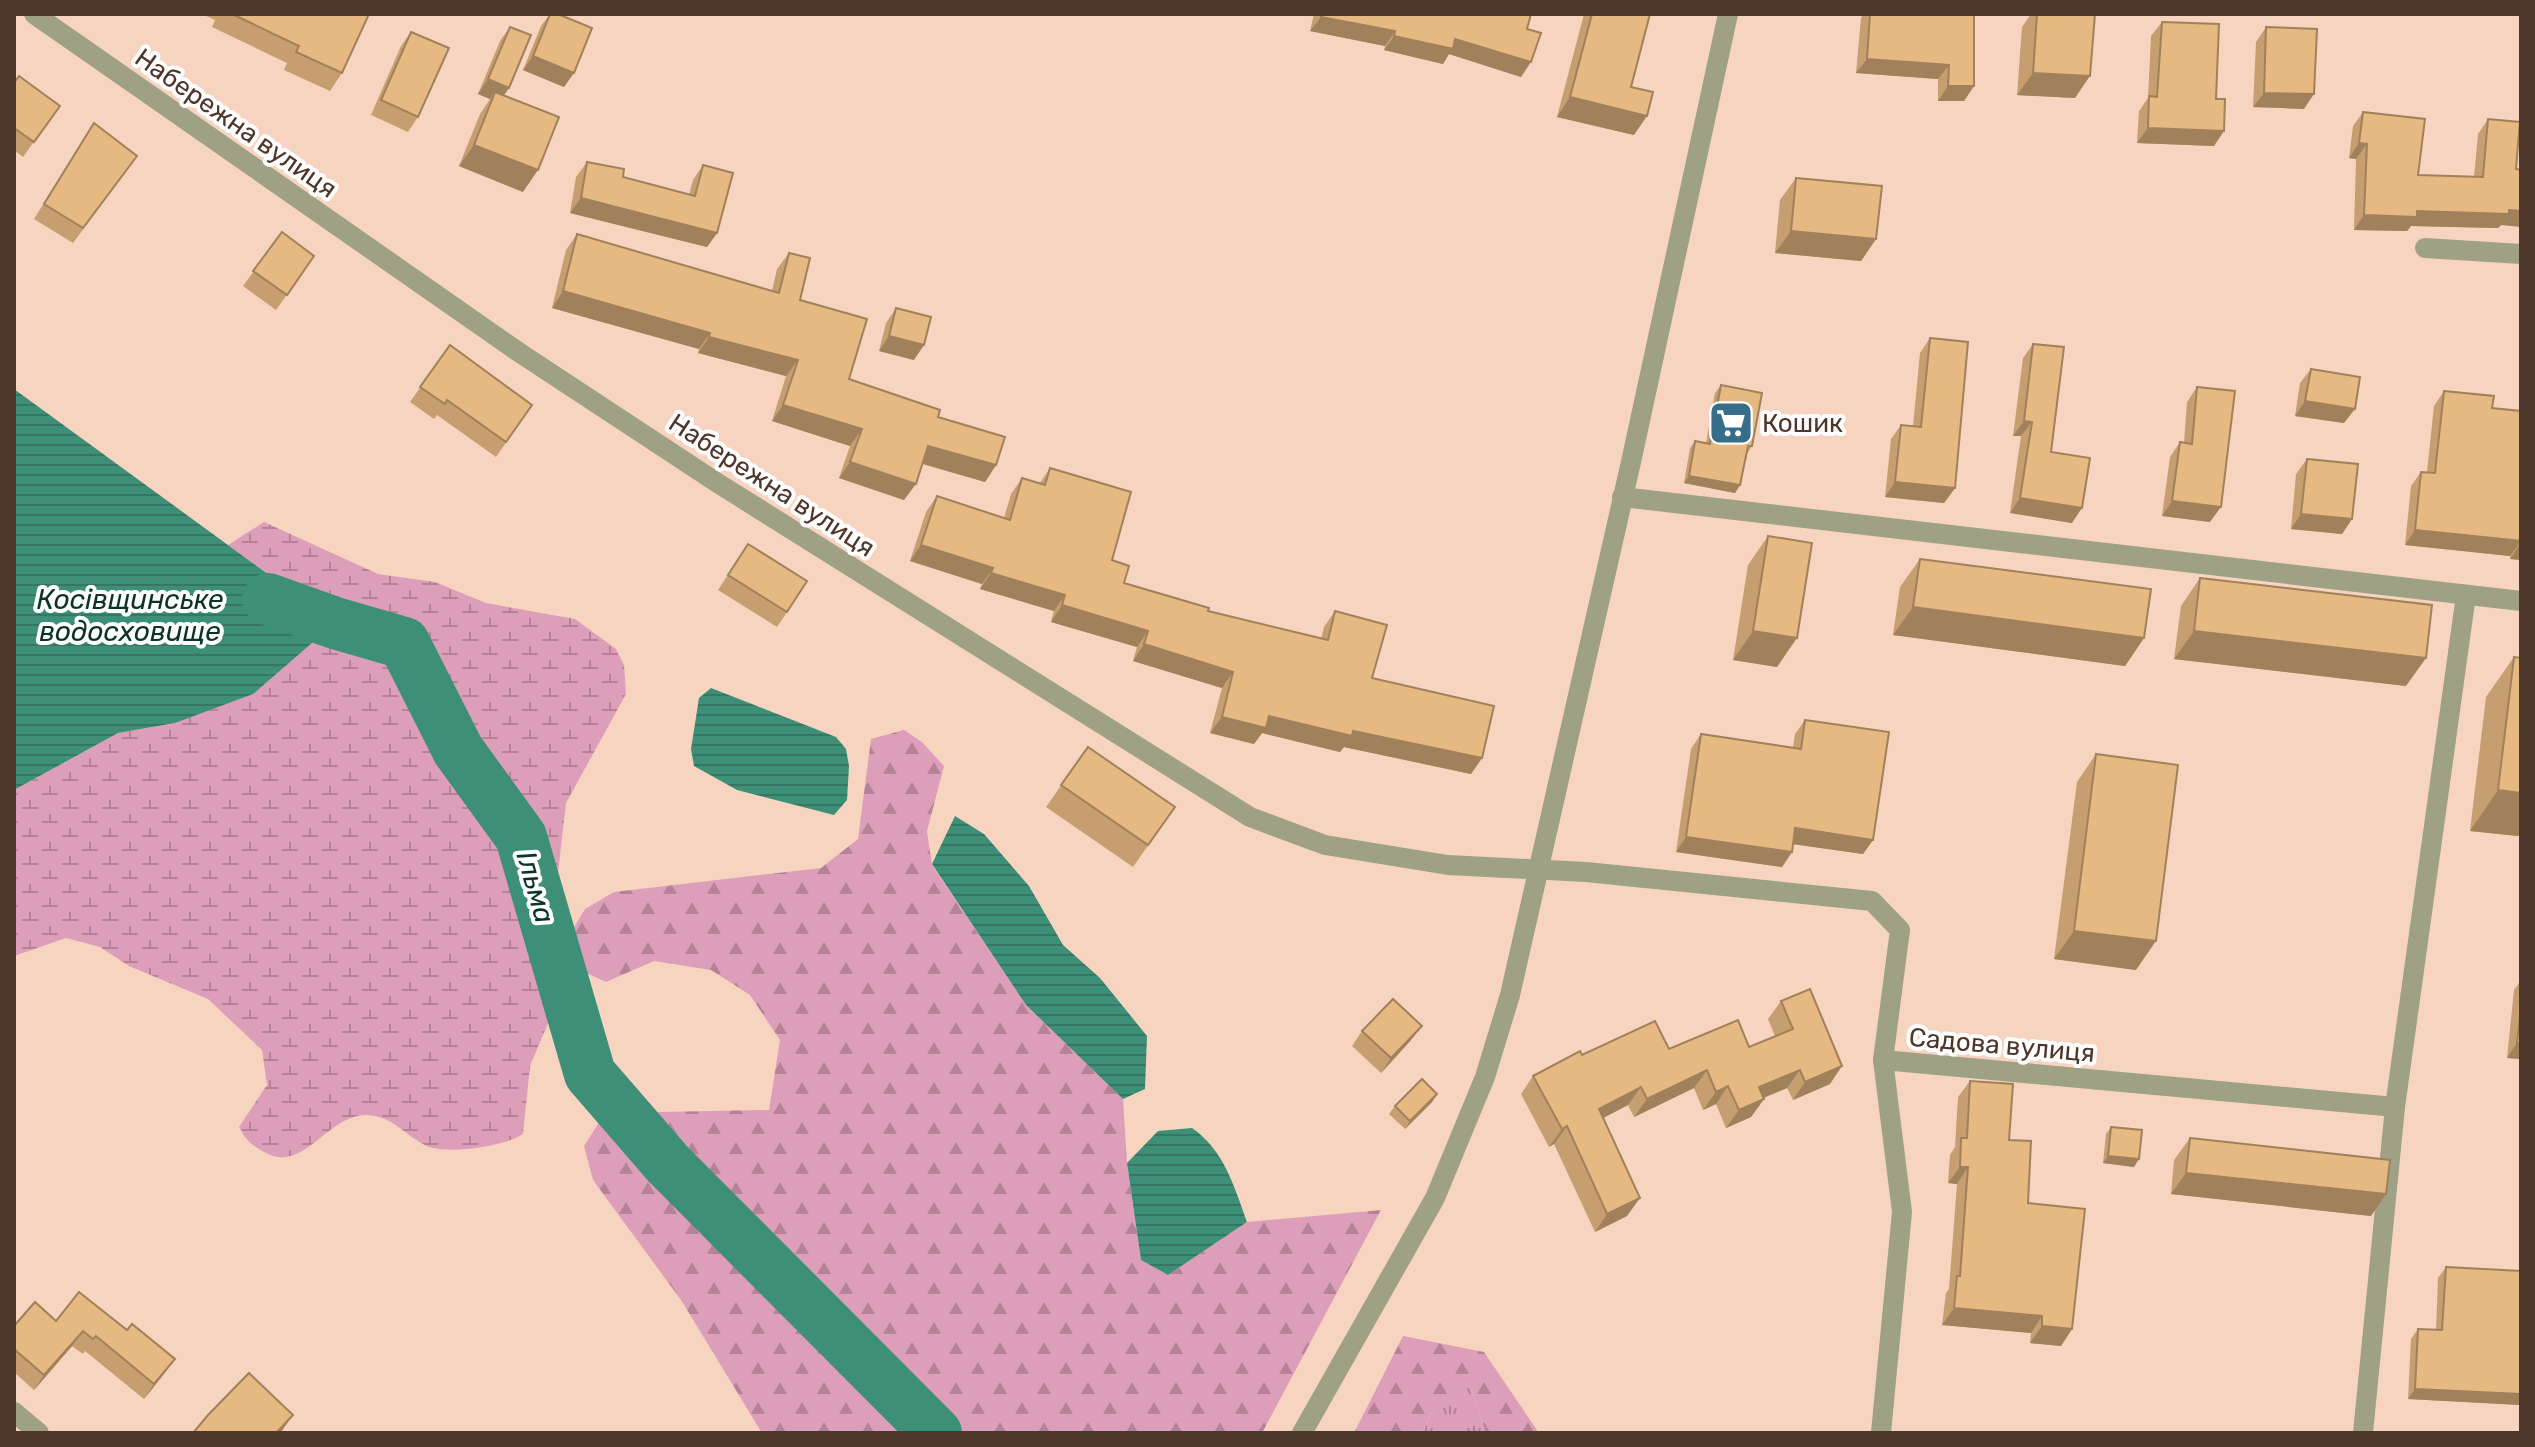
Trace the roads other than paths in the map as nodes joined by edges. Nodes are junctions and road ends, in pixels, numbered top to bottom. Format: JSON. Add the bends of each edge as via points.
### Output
{"nodes":[{"id":1,"x":34,"y":14,"type":"edge"},
{"id":2,"x":1728,"y":14,"type":"edge"},
{"id":3,"x":2425,"y":248,"type":"dead end"},
{"id":4,"x":2521,"y":254,"type":"edge"},
{"id":5,"x":1622,"y":497,"type":"junction"},
{"id":6,"x":2466,"y":595,"type":"junction"},
{"id":7,"x":2521,"y":601,"type":"edge"},
{"id":8,"x":1537,"y":870,"type":"junction"},
{"id":9,"x":1883,"y":1060,"type":"junction"},
{"id":10,"x":2395,"y":1107,"type":"junction"},
{"id":11,"x":14,"y":1412,"type":"edge"},
{"id":12,"x":39,"y":1433,"type":"edge"},
{"id":13,"x":1302,"y":1433,"type":"edge"},
{"id":14,"x":1881,"y":1433,"type":"edge"},
{"id":15,"x":2363,"y":1433,"type":"edge"}],
"edges":[{"from":1,"to":8,"type":"street","name":"Набережна вулиця","via":[[530,360],[1250,817],[1325,845],[1448,865]]},
{"from":2,"to":5,"type":"street"},
{"from":3,"to":4,"type":"street"},
{"from":5,"to":6,"type":"street"},
{"from":5,"to":8,"type":"street"},
{"from":6,"to":7,"type":"street"},
{"from":6,"to":10,"type":"street"},
{"from":8,"to":9,"type":"street","name":"Набережна вулиця","via":[[1872,901],[1900,930]]},
{"from":8,"to":13,"type":"street","via":[[1510,995],[1485,1077],[1435,1198]]},
{"from":9,"to":10,"type":"street","name":"Садова вулиця"},
{"from":9,"to":14,"type":"street","name":"Садова вулиця","via":[[1902,1212]]},
{"from":10,"to":15,"type":"street"},
{"from":11,"to":12,"type":"street"}]}
